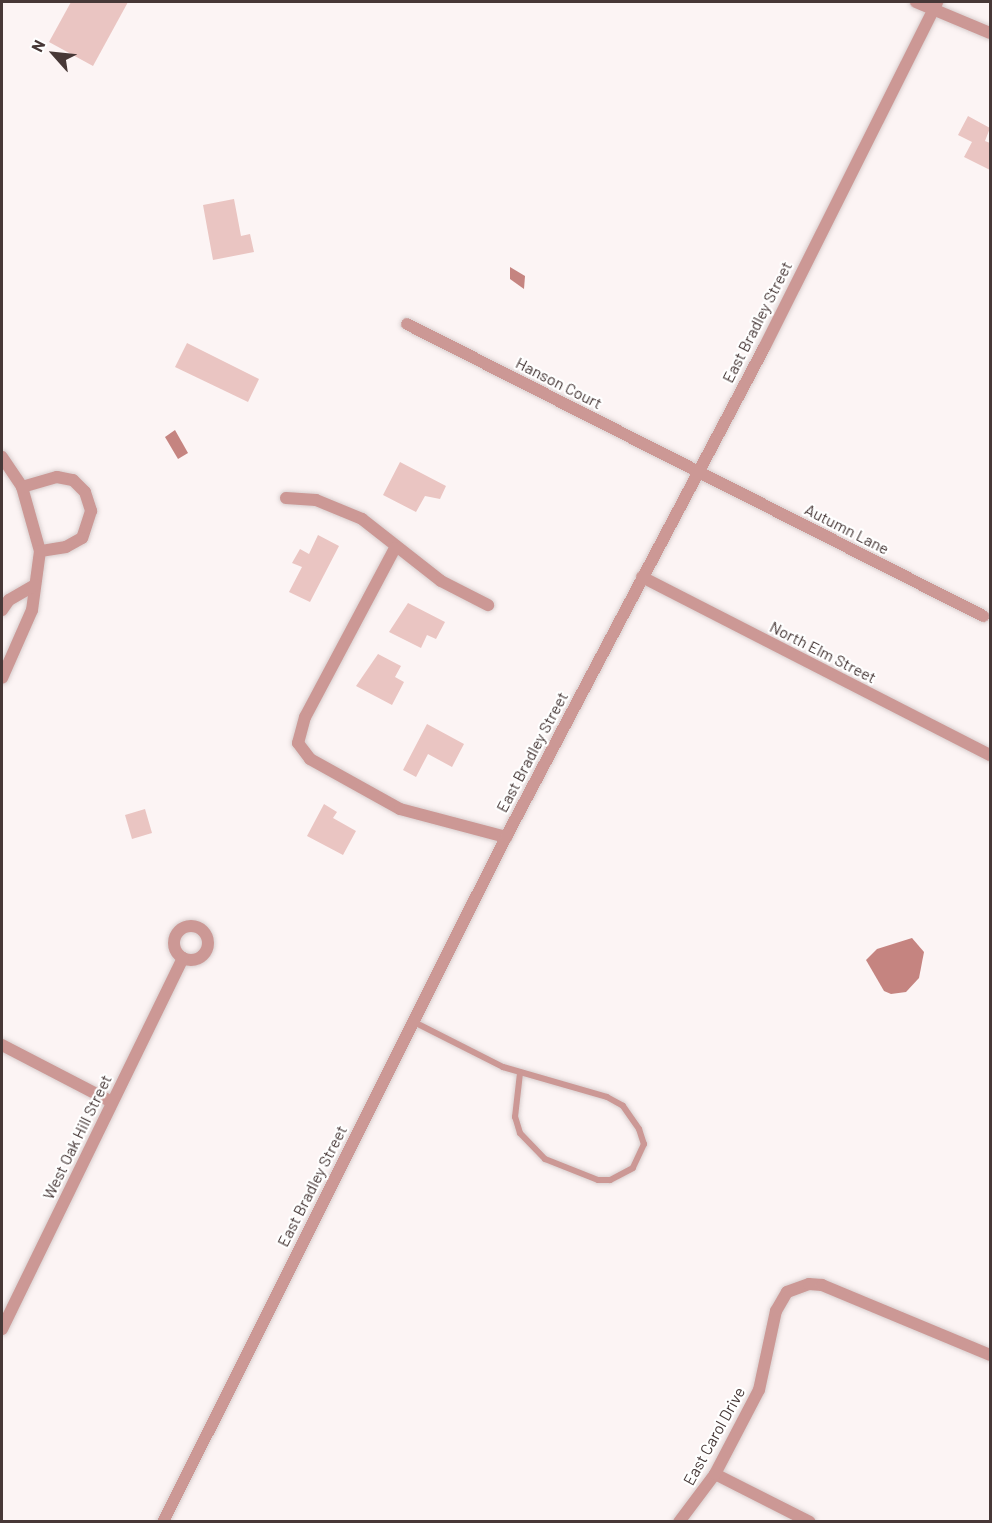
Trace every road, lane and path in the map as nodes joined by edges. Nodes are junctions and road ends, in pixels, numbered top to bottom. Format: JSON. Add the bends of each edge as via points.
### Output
{"nodes":[{"id":1,"x":916,"y":2,"type":"edge"},
{"id":2,"x":934,"y":6,"type":"edge"},
{"id":3,"x":990,"y":33,"type":"edge"},
{"id":4,"x":407,"y":324,"type":"dead end"},
{"id":5,"x":2,"y":457,"type":"edge"},
{"id":6,"x":697,"y":471,"type":"junction"},
{"id":7,"x":22,"y":487,"type":"junction"},
{"id":8,"x":286,"y":498,"type":"dead end"},
{"id":9,"x":395,"y":548,"type":"junction"},
{"id":10,"x":40,"y":550,"type":"junction"},
{"id":11,"x":642,"y":578,"type":"junction"},
{"id":12,"x":35,"y":585,"type":"junction"},
{"id":13,"x":488,"y":605,"type":"dead end"},
{"id":14,"x":2,"y":610,"type":"edge"},
{"id":15,"x":983,"y":616,"type":"dead end"},
{"id":16,"x":2,"y":678,"type":"edge"},
{"id":17,"x":990,"y":755,"type":"edge"},
{"id":18,"x":506,"y":837,"type":"junction"},
{"id":19,"x":183,"y":958,"type":"dead end"},
{"id":20,"x":414,"y":1022,"type":"junction"},
{"id":21,"x":2,"y":1045,"type":"edge"},
{"id":22,"x":520,"y":1073,"type":"junction"},
{"id":23,"x":112,"y":1102,"type":"junction"},
{"id":24,"x":2,"y":1329,"type":"edge"},
{"id":25,"x":990,"y":1355,"type":"edge"},
{"id":26,"x":715,"y":1474,"type":"junction"},
{"id":27,"x":163,"y":1521,"type":"edge"},
{"id":28,"x":679,"y":1521,"type":"edge"},
{"id":29,"x":810,"y":1521,"type":"edge"}],
"edges":[{"from":1,"to":2,"type":"street"},
{"from":2,"to":3,"type":"street"},
{"from":2,"to":6,"type":"street","name":"East Bradley Street","via":[[765,346]]},
{"from":4,"to":6,"type":"street","name":"Hanson Court"},
{"from":5,"to":7,"type":"street"},
{"from":6,"to":11,"type":"street","name":"East Bradley Street"},
{"from":6,"to":15,"type":"street","name":"Autumn Lane"},
{"from":7,"to":10,"type":"street"},
{"from":7,"to":10,"type":"street","via":[[57,477],[73,480],[85,492],[92,511],[82,538],[66,547]]},
{"from":8,"to":9,"type":"street","via":[[316,500],[339,507],[363,519]]},
{"from":9,"to":13,"type":"street","via":[[441,581]]},
{"from":9,"to":18,"type":"street","via":[[305,717],[298,743],[310,759],[400,809]]},
{"from":10,"to":12,"type":"street"},
{"from":11,"to":17,"type":"street","name":"North Elm Street"},
{"from":11,"to":18,"type":"street","name":"East Bradley Street"},
{"from":12,"to":14,"type":"street","via":[[9,600]]},
{"from":12,"to":16,"type":"street","via":[[32,610]]},
{"from":18,"to":20,"type":"street","name":"East Bradley Street"},
{"from":19,"to":23,"type":"street","name":"West Oak Hill Street"},
{"from":20,"to":22,"type":"lane","via":[[442,1039]]},
{"from":20,"to":27,"type":"street","name":"East Bradley Street"},
{"from":21,"to":23,"type":"street"},
{"from":22,"to":22,"type":"lane","via":[[607,1097],[623,1106],[644,1144],[633,1168],[610,1180],[598,1180],[545,1159],[520,1133],[515,1117]]},
{"from":23,"to":24,"type":"street","name":"West Oak Hill Street"},
{"from":25,"to":26,"type":"street","name":"East Carol Drive","via":[[822,1285],[809,1284],[788,1292],[776,1311],[759,1390]]},
{"from":26,"to":28,"type":"street","name":"East Carol Drive"},
{"from":26,"to":29,"type":"street"}]}
